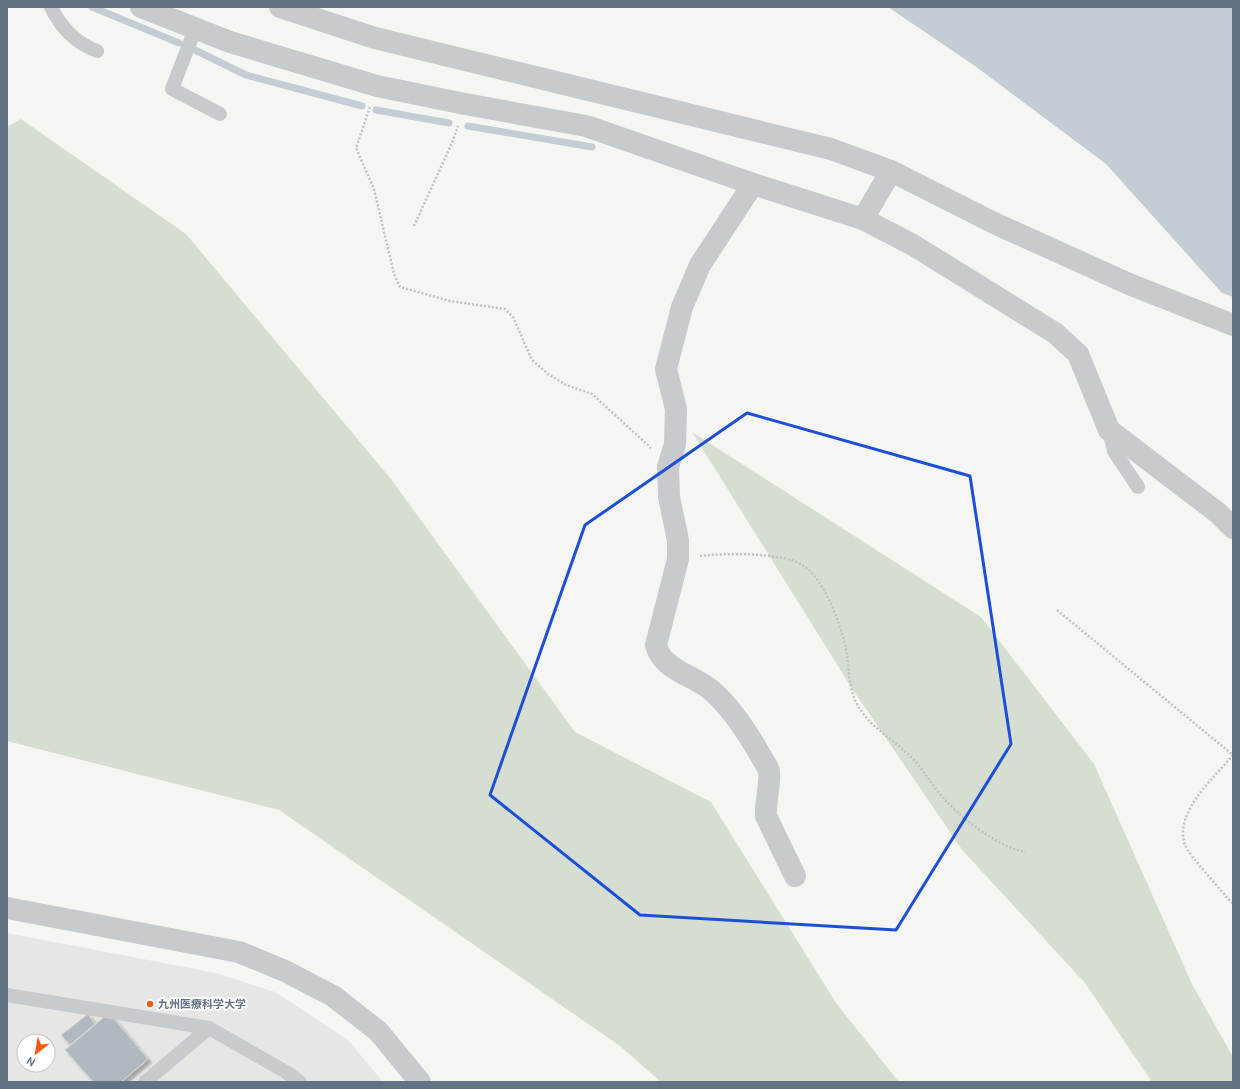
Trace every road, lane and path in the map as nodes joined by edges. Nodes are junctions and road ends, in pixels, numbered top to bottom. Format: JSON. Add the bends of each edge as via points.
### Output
{"nodes":[{"id":1,"x":51,"y":7,"type":"edge"},
{"id":2,"x":141,"y":7,"type":"edge"},
{"id":3,"x":280,"y":7,"type":"edge"},
{"id":4,"x":195,"y":28,"type":"junction"},
{"id":5,"x":97,"y":51,"type":"dead end"},
{"id":6,"x":377,"y":86,"type":"junction"},
{"id":7,"x":465,"y":104,"type":"junction"},
{"id":8,"x":220,"y":114,"type":"dead end"},
{"id":9,"x":891,"y":171,"type":"junction"},
{"id":10,"x":753,"y":184,"type":"junction"},
{"id":11,"x":863,"y":219,"type":"junction"},
{"id":12,"x":414,"y":226,"type":"dead end"},
{"id":13,"x":1233,"y":326,"type":"edge"},
{"id":14,"x":1109,"y":430,"type":"junction"},
{"id":15,"x":668,"y":466,"type":"junction"},
{"id":16,"x":1138,"y":486,"type":"dead end"},
{"id":17,"x":1233,"y":528,"type":"edge"},
{"id":18,"x":678,"y":559,"type":"junction"},
{"id":19,"x":1057,"y":610,"type":"dead end"},
{"id":20,"x":1233,"y":755,"type":"edge"},
{"id":21,"x":1025,"y":852,"type":"dead end"},
{"id":22,"x":795,"y":876,"type":"dead end"},
{"id":23,"x":1233,"y":904,"type":"edge"},
{"id":24,"x":7,"y":908,"type":"edge"},
{"id":25,"x":7,"y":995,"type":"edge"},
{"id":26,"x":209,"y":1028,"type":"junction"},
{"id":27,"x":145,"y":1082,"type":"edge"},
{"id":28,"x":300,"y":1082,"type":"edge"},
{"id":29,"x":420,"y":1082,"type":"edge"}],
"edges":[{"from":1,"to":5,"type":"lane","via":[[58,22],[82,45]]},
{"from":2,"to":4,"type":"street"},
{"from":3,"to":9,"type":"street","via":[[375,38],[831,149]]},
{"from":4,"to":6,"type":"street","via":[[230,42]]},
{"from":4,"to":8,"type":"lane","via":[[172,89]]},
{"from":6,"to":7,"type":"street"},
{"from":6,"to":15,"type":"path","via":[[356,148],[374,189],[394,274],[400,287],[450,301],[505,309],[512,317],[532,360],[566,385],[592,394],[644,440]]},
{"from":7,"to":10,"type":"street","via":[[586,126]]},
{"from":7,"to":12,"type":"path","via":[[452,143]]},
{"from":9,"to":11,"type":"street"},
{"from":9,"to":13,"type":"street","via":[[994,224],[1129,284]]},
{"from":10,"to":11,"type":"street"},
{"from":10,"to":15,"type":"street","via":[[700,265],[682,307],[666,369],[676,408],[675,444]]},
{"from":11,"to":14,"type":"street","via":[[913,245],[1055,333],[1078,354]]},
{"from":14,"to":16,"type":"lane","via":[[1114,451]]},
{"from":14,"to":17,"type":"street","via":[[1218,513]]},
{"from":15,"to":18,"type":"street","via":[[669,497],[678,540]]},
{"from":18,"to":21,"type":"path","via":[[706,555],[756,554],[804,566],[820,585],[836,615],[846,649],[856,702],[873,725],[910,756],[947,802],[978,829],[1012,850]]},
{"from":18,"to":22,"type":"street","via":[[656,645],[658,656],[684,675],[710,689],[735,714],[755,745],[770,771],[766,816]]},
{"from":19,"to":20,"type":"path"},
{"from":20,"to":23,"type":"path","via":[[1188,810],[1182,828],[1185,846]]},
{"from":24,"to":29,"type":"street","via":[[239,952],[285,971],[333,996],[378,1031]]},
{"from":25,"to":26,"type":"lane"},
{"from":26,"to":27,"type":"lane"},
{"from":26,"to":28,"type":"lane"}]}
